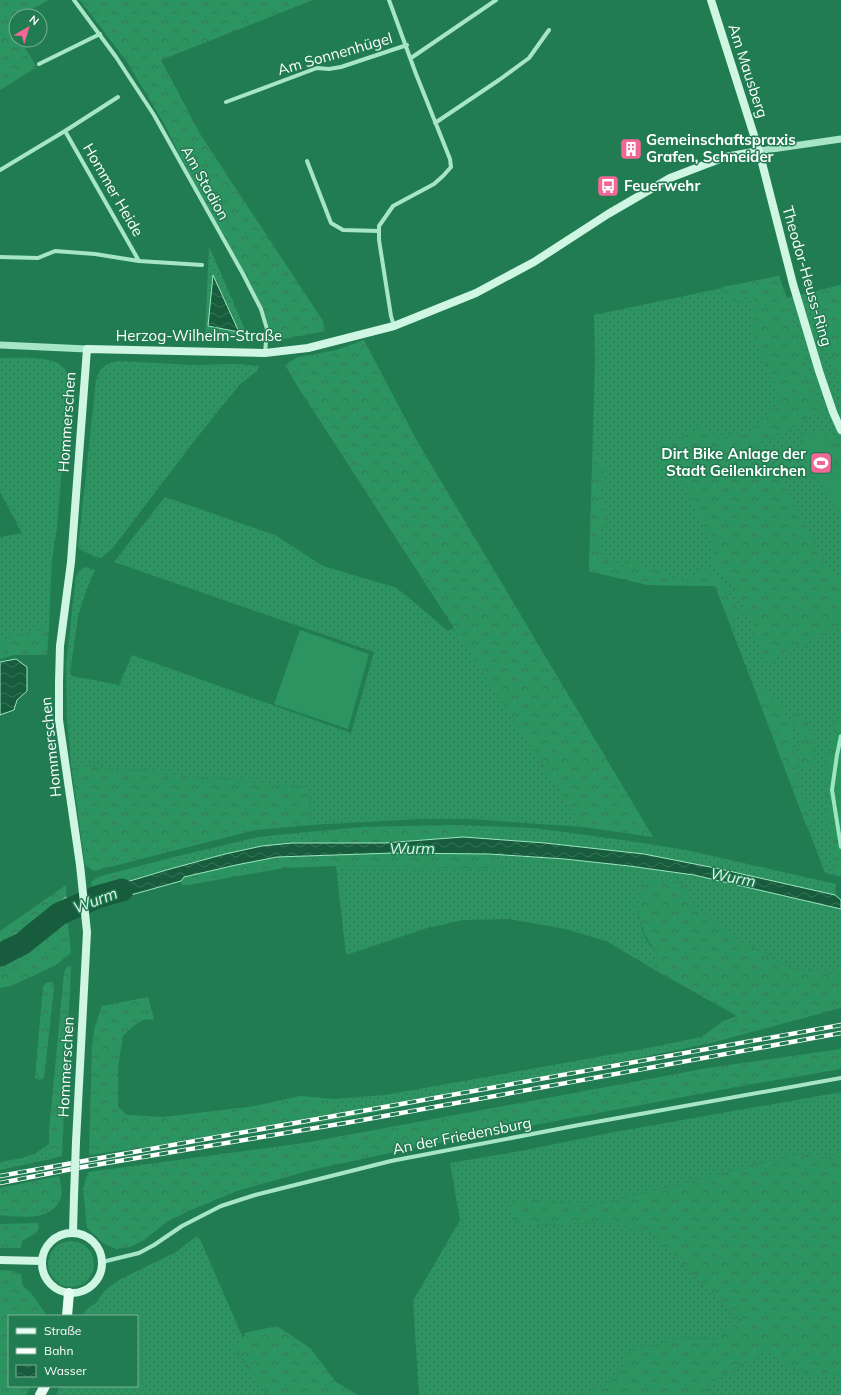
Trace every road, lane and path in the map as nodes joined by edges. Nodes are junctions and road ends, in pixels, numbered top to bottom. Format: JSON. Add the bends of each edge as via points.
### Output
{"nodes":[{"id":1,"x":74,"y":0,"type":"edge"},
{"id":2,"x":389,"y":0,"type":"edge"},
{"id":3,"x":496,"y":0,"type":"edge"},
{"id":4,"x":711,"y":0,"type":"edge"},
{"id":5,"x":549,"y":30,"type":"dead end"},
{"id":6,"x":100,"y":34,"type":"junction"},
{"id":7,"x":407,"y":45,"type":"junction"},
{"id":8,"x":411,"y":58,"type":"junction"},
{"id":9,"x":39,"y":64,"type":"dead end"},
{"id":10,"x":118,"y":96,"type":"dead end"},
{"id":11,"x":226,"y":102,"type":"dead end"},
{"id":12,"x":435,"y":123,"type":"junction"},
{"id":13,"x":65,"y":131,"type":"junction"},
{"id":14,"x":841,"y":139,"type":"edge"},
{"id":15,"x":759,"y":151,"type":"junction"},
{"id":16,"x":307,"y":162,"type":"dead end"},
{"id":17,"x":0,"y":170,"type":"edge"},
{"id":18,"x":379,"y":230,"type":"junction"},
{"id":19,"x":1,"y":255,"type":"edge"},
{"id":20,"x":139,"y":261,"type":"junction"},
{"id":21,"x":202,"y":266,"type":"dead end"},
{"id":22,"x":394,"y":326,"type":"junction"},
{"id":23,"x":0,"y":346,"type":"edge"},
{"id":24,"x":87,"y":349,"type":"junction"},
{"id":25,"x":265,"y":353,"type":"junction"},
{"id":26,"x":841,"y":430,"type":"edge"},
{"id":27,"x":841,"y":1078,"type":"edge"},
{"id":28,"x":73,"y":1233,"type":"junction"},
{"id":29,"x":0,"y":1260,"type":"edge"},
{"id":30,"x":42,"y":1261,"type":"junction"},
{"id":31,"x":102,"y":1262,"type":"junction"},
{"id":32,"x":69,"y":1293,"type":"junction"},
{"id":33,"x":67,"y":1315,"type":"edge"}],
"edges":[{"from":1,"to":6,"type":"street","name":"Am Stadion"},
{"from":2,"to":7,"type":"street","name":"Am Sonnenhügel"},
{"from":3,"to":8,"type":"street","name":"Am Sonnenhügel"},
{"from":4,"to":15,"type":"main road","name":"Am Mausberg"},
{"from":5,"to":12,"type":"street","via":[[529,58]]},
{"from":6,"to":9,"type":"street"},
{"from":6,"to":25,"type":"street","name":"Am Stadion","via":[[154,115],[243,274],[261,309],[267,329]]},
{"from":7,"to":8,"type":"street","name":"Am Sonnenhügel"},
{"from":7,"to":11,"type":"street","name":"Am Sonnenhügel","via":[[341,67],[317,68]]},
{"from":8,"to":12,"type":"street","name":"Am Sonnenhügel"},
{"from":10,"to":13,"type":"street"},
{"from":12,"to":18,"type":"street","name":"Am Sonnenhügel","via":[[451,167],[434,184],[393,206],[379,226]]},
{"from":13,"to":17,"type":"street"},
{"from":13,"to":20,"type":"street","name":"Hommer Heide"},
{"from":14,"to":15,"type":"street","name":"Herzog-Wilhelm-Straße"},
{"from":15,"to":22,"type":"main road","name":"Herzog-Wilhelm-Straße","via":[[726,157],[670,178],[534,262],[476,293]]},
{"from":15,"to":26,"type":"main road","name":"Theodor-Heuss-Ring","via":[[795,291]]},
{"from":16,"to":18,"type":"street","via":[[331,223],[343,230]]},
{"from":18,"to":22,"type":"street"},
{"from":19,"to":20,"type":"street","name":"Hommer Heide","via":[[38,258],[55,251]]},
{"from":20,"to":21,"type":"street","name":"Hommer Heide"},
{"from":22,"to":25,"type":"main road","name":"Herzog-Wilhelm-Straße","via":[[308,348]]},
{"from":23,"to":24,"type":"street"},
{"from":24,"to":25,"type":"main road","name":"Herzog-Wilhelm-Straße"},
{"from":24,"to":28,"type":"main road","name":"Hommerschen","bridge":true,"via":[[71,562],[60,646],[59,682],[59,720],[87,932]]},
{"from":27,"to":31,"type":"street","name":"An der Friedensburg","via":[[391,1161],[220,1206],[138,1253]]},
{"from":28,"to":30,"type":"main road","via":[[52,1241]]},
{"from":28,"to":31,"type":"main road","via":[[93,1242]]},
{"from":29,"to":30,"type":"main road"},
{"from":30,"to":32,"type":"main road","via":[[44,1275],[48,1281],[59,1290]]},
{"from":31,"to":32,"type":"main road","via":[[100,1274],[94,1284],[79,1292]]},
{"from":32,"to":33,"type":"main road"}]}
